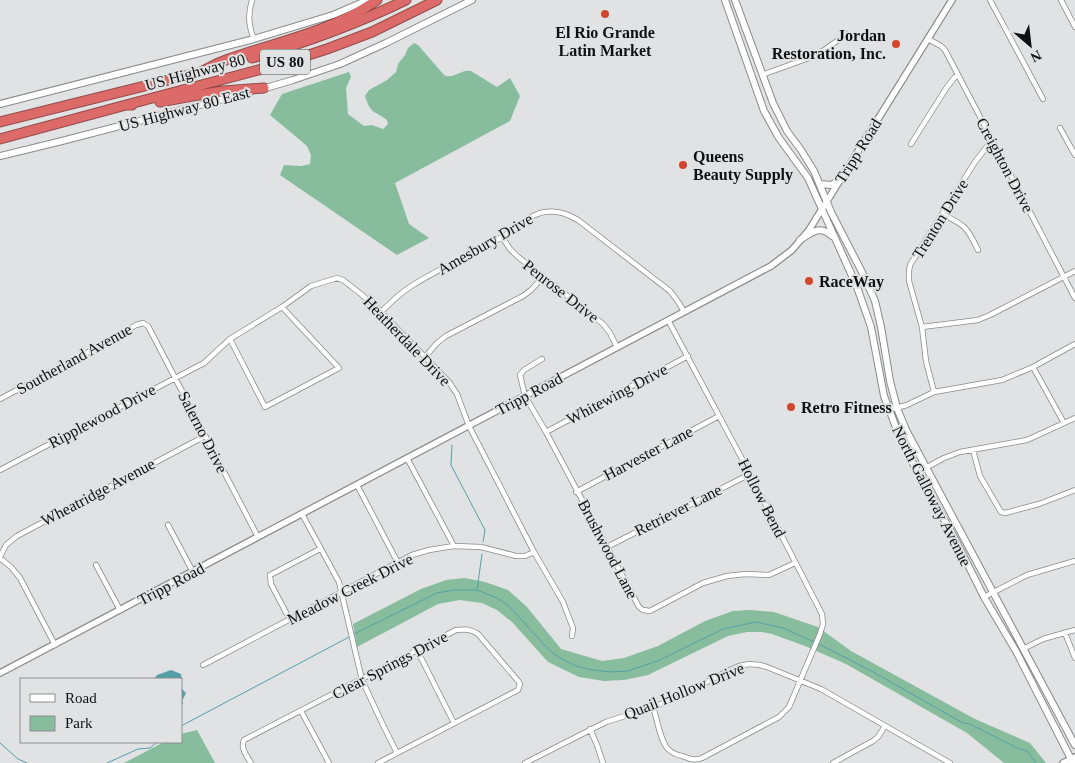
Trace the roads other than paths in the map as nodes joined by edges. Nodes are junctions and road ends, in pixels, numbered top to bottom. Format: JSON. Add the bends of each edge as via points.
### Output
{"nodes":[{"id":1,"x":252,"y":0,"type":"edge"},
{"id":2,"x":368,"y":0,"type":"edge"},
{"id":3,"x":377,"y":0,"type":"edge"},
{"id":4,"x":406,"y":0,"type":"edge"},
{"id":5,"x":437,"y":0,"type":"edge"},
{"id":6,"x":472,"y":0,"type":"edge"},
{"id":7,"x":725,"y":0,"type":"edge"},
{"id":8,"x":735,"y":0,"type":"edge"},
{"id":9,"x":952,"y":0,"type":"edge"},
{"id":10,"x":990,"y":0,"type":"edge"},
{"id":11,"x":1061,"y":0,"type":"edge"},
{"id":12,"x":359,"y":2,"type":"edge"},
{"id":13,"x":1075,"y":27,"type":"edge"},
{"id":14,"x":847,"y":34,"type":"dead end"},
{"id":15,"x":254,"y":39,"type":"junction"},
{"id":16,"x":928,"y":39,"type":"junction"},
{"id":17,"x":758,"y":63,"type":"junction"},
{"id":18,"x":748,"y":67,"type":"junction"},
{"id":19,"x":201,"y":72,"type":"junction"},
{"id":20,"x":762,"y":75,"type":"junction"},
{"id":21,"x":958,"y":76,"type":"junction"},
{"id":22,"x":752,"y":78,"type":"junction"},
{"id":23,"x":264,"y":88,"type":"junction"},
{"id":24,"x":1043,"y":99,"type":"dead end"},
{"id":25,"x":0,"y":104,"type":"edge"},
{"id":26,"x":126,"y":105,"type":"junction"},
{"id":27,"x":19,"y":117,"type":"junction"},
{"id":28,"x":0,"y":118,"type":"edge"},
{"id":29,"x":0,"y":122,"type":"edge"},
{"id":30,"x":1060,"y":128,"type":"dead end"},
{"id":31,"x":0,"y":139,"type":"edge"},
{"id":32,"x":992,"y":140,"type":"junction"},
{"id":33,"x":911,"y":144,"type":"dead end"},
{"id":34,"x":0,"y":156,"type":"edge"},
{"id":35,"x":1075,"y":156,"type":"edge"},
{"id":36,"x":840,"y":180,"type":"junction"},
{"id":37,"x":820,"y":184,"type":"junction"},
{"id":38,"x":827,"y":202,"type":"junction"},
{"id":39,"x":821,"y":210,"type":"junction"},
{"id":40,"x":942,"y":214,"type":"junction"},
{"id":41,"x":502,"y":237,"type":"junction"},
{"id":42,"x":800,"y":240,"type":"junction"},
{"id":43,"x":836,"y":240,"type":"junction"},
{"id":44,"x":978,"y":250,"type":"dead end"},
{"id":45,"x":1075,"y":271,"type":"edge"},
{"id":46,"x":543,"y":277,"type":"junction"},
{"id":47,"x":1064,"y":277,"type":"junction"},
{"id":48,"x":1075,"y":298,"type":"edge"},
{"id":49,"x":282,"y":308,"type":"junction"},
{"id":50,"x":380,"y":312,"type":"junction"},
{"id":51,"x":684,"y":312,"type":"junction"},
{"id":52,"x":668,"y":320,"type":"junction"},
{"id":53,"x":148,"y":326,"type":"joint"},
{"id":54,"x":922,"y":327,"type":"junction"},
{"id":55,"x":230,"y":339,"type":"junction"},
{"id":56,"x":884,"y":343,"type":"junction"},
{"id":57,"x":874,"y":344,"type":"junction"},
{"id":58,"x":1075,"y":344,"type":"edge"},
{"id":59,"x":618,"y":347,"type":"junction"},
{"id":60,"x":688,"y":356,"type":"junction"},
{"id":61,"x":425,"y":357,"type":"junction"},
{"id":62,"x":542,"y":359,"type":"dead end"},
{"id":63,"x":204,"y":363,"type":"joint"},
{"id":64,"x":1033,"y":366,"type":"junction"},
{"id":65,"x":175,"y":378,"type":"junction"},
{"id":66,"x":934,"y":392,"type":"junction"},
{"id":67,"x":525,"y":396,"type":"junction"},
{"id":68,"x":0,"y":398,"type":"edge"},
{"id":69,"x":897,"y":408,"type":"junction"},
{"id":70,"x":888,"y":410,"type":"junction"},
{"id":71,"x":719,"y":416,"type":"junction"},
{"id":72,"x":1075,"y":418,"type":"edge"},
{"id":73,"x":1064,"y":423,"type":"junction"},
{"id":74,"x":469,"y":426,"type":"junction"},
{"id":75,"x":546,"y":432,"type":"junction"},
{"id":76,"x":205,"y":436,"type":"junction"},
{"id":77,"x":973,"y":450,"type":"junction"},
{"id":78,"x":407,"y":458,"type":"junction"},
{"id":79,"x":926,"y":467,"type":"junction"},
{"id":80,"x":0,"y":470,"type":"edge"},
{"id":81,"x":918,"y":472,"type":"junction"},
{"id":82,"x":750,"y":474,"type":"junction"},
{"id":83,"x":356,"y":485,"type":"junction"},
{"id":84,"x":1075,"y":490,"type":"edge"},
{"id":85,"x":576,"y":492,"type":"junction"},
{"id":86,"x":302,"y":514,"type":"junction"},
{"id":87,"x":168,"y":524,"type":"dead end"},
{"id":88,"x":258,"y":537,"type":"junction"},
{"id":89,"x":454,"y":546,"type":"junction"},
{"id":90,"x":607,"y":547,"type":"junction"},
{"id":91,"x":320,"y":549,"type":"junction"},
{"id":92,"x":534,"y":552,"type":"junction"},
{"id":93,"x":0,"y":558,"type":"edge"},
{"id":94,"x":1075,"y":562,"type":"edge"},
{"id":95,"x":398,"y":563,"type":"junction"},
{"id":96,"x":796,"y":563,"type":"junction"},
{"id":97,"x":96,"y":565,"type":"dead end"},
{"id":98,"x":193,"y":572,"type":"junction"},
{"id":99,"x":992,"y":592,"type":"junction"},
{"id":100,"x":341,"y":593,"type":"junction"},
{"id":101,"x":984,"y":596,"type":"junction"},
{"id":102,"x":120,"y":610,"type":"junction"},
{"id":103,"x":290,"y":620,"type":"junction"},
{"id":104,"x":1075,"y":630,"type":"edge"},
{"id":105,"x":1064,"y":633,"type":"junction"},
{"id":106,"x":572,"y":636,"type":"dead end"},
{"id":107,"x":55,"y":645,"type":"junction"},
{"id":108,"x":1023,"y":649,"type":"junction"},
{"id":109,"x":417,"y":650,"type":"junction"},
{"id":110,"x":1016,"y":653,"type":"junction"},
{"id":111,"x":1075,"y":658,"type":"edge"},
{"id":112,"x":202,"y":665,"type":"dead end"},
{"id":113,"x":0,"y":673,"type":"edge"},
{"id":114,"x":362,"y":680,"type":"junction"},
{"id":115,"x":800,"y":681,"type":"junction"},
{"id":116,"x":654,"y":707,"type":"junction"},
{"id":117,"x":301,"y":711,"type":"junction"},
{"id":118,"x":454,"y":723,"type":"junction"},
{"id":119,"x":885,"y":726,"type":"junction"},
{"id":120,"x":590,"y":729,"type":"junction"},
{"id":121,"x":1075,"y":745,"type":"edge"},
{"id":122,"x":398,"y":753,"type":"junction"},
{"id":123,"x":1073,"y":760,"type":"edge"},
{"id":124,"x":251,"y":763,"type":"edge"},
{"id":125,"x":329,"y":763,"type":"edge"},
{"id":126,"x":378,"y":763,"type":"edge"},
{"id":127,"x":525,"y":763,"type":"edge"},
{"id":128,"x":603,"y":763,"type":"edge"},
{"id":129,"x":832,"y":763,"type":"edge"},
{"id":130,"x":950,"y":763,"type":"edge"},
{"id":131,"x":1063,"y":763,"type":"edge"}],
"edges":[{"from":1,"to":15,"type":"street","via":[[249,20]]},
{"from":2,"to":12,"type":"main road"},
{"from":3,"to":19,"type":"highway","via":[[329,26],[225,60]]},
{"from":4,"to":19,"type":"highway","name":"US Highway 80","number":"US 80","via":[[303,43]]},
{"from":5,"to":26,"type":"highway","name":"US Highway 80","number":"US 80","via":[[372,32],[328,49]]},
{"from":6,"to":23,"type":"main road","name":"US Highway 80 East","via":[[340,64]]},
{"from":7,"to":18,"type":"main road","name":"North Galloway Avenue"},
{"from":8,"to":17,"type":"main road","name":"North Galloway Avenue"},
{"from":9,"to":16,"type":"street","name":"Tripp Road"},
{"from":10,"to":24,"type":"street"},
{"from":11,"to":13,"type":"street"},
{"from":12,"to":15,"type":"main road","via":[[333,15]]},
{"from":14,"to":20,"type":"street","via":[[817,55]]},
{"from":15,"to":25,"type":"main road"},
{"from":16,"to":21,"type":"street","name":"Creighton Drive","via":[[945,50]]},
{"from":16,"to":36,"type":"street","name":"Tripp Road"},
{"from":17,"to":18,"type":"main road"},
{"from":17,"to":20,"type":"main road","name":"North Galloway Avenue"},
{"from":18,"to":22,"type":"main road","name":"North Galloway Avenue"},
{"from":19,"to":27,"type":"highway","number":"US 80"},
{"from":20,"to":22,"type":"main road"},
{"from":20,"to":37,"type":"main road","name":"North Galloway Avenue","via":[[784,125]]},
{"from":21,"to":32,"type":"street","name":"Creighton Drive"},
{"from":21,"to":33,"type":"street","via":[[947,87]]},
{"from":22,"to":39,"type":"main road","name":"North Galloway Avenue","via":[[771,124],[808,178]]},
{"from":23,"to":26,"type":"highway"},
{"from":23,"to":34,"type":"main road","name":"US Highway 80 East"},
{"from":26,"to":31,"type":"highway","number":"US 80"},
{"from":27,"to":28,"type":"highway"},
{"from":27,"to":29,"type":"highway","number":"US 80"},
{"from":30,"to":35,"type":"street"},
{"from":32,"to":40,"type":"street","name":"Trenton Drive"},
{"from":32,"to":47,"type":"street","name":"Creighton Drive"},
{"from":36,"to":37,"type":"main road","via":[[831,185]]},
{"from":36,"to":38,"type":"street","name":"Tripp Road"},
{"from":37,"to":38,"type":"main road","name":"North Galloway Avenue"},
{"from":38,"to":39,"type":"street","name":"Tripp Road"},
{"from":38,"to":56,"type":"main road","name":"North Galloway Avenue","via":[[875,302]]},
{"from":39,"to":42,"type":"street","name":"Tripp Road"},
{"from":39,"to":43,"type":"main road","name":"North Galloway Avenue"},
{"from":40,"to":44,"type":"street","via":[[967,229]]},
{"from":40,"to":54,"type":"street","name":"Trenton Drive","via":[[910,265],[909,281]]},
{"from":41,"to":46,"type":"street","name":"Penrose Drive","via":[[517,256]]},
{"from":41,"to":50,"type":"street","name":"Amesbury Drive","via":[[413,285]]},
{"from":41,"to":51,"type":"street","name":"Amesbury Drive","via":[[534,216],[544,212],[562,212],[578,220],[670,291]]},
{"from":42,"to":43,"type":"main road","via":[[820,230]]},
{"from":42,"to":51,"type":"street","name":"Tripp Road","via":[[771,266]]},
{"from":43,"to":57,"type":"main road","name":"North Galloway Avenue","via":[[865,308]]},
{"from":45,"to":47,"type":"street"},
{"from":46,"to":59,"type":"street","name":"Penrose Drive","via":[[603,324]]},
{"from":46,"to":61,"type":"street","via":[[523,296],[446,336]]},
{"from":47,"to":48,"type":"street","name":"Creighton Drive"},
{"from":47,"to":54,"type":"street","via":[[990,316]]},
{"from":49,"to":50,"type":"street","name":"Heatherdale Drive","via":[[311,286],[337,278]]},
{"from":49,"to":55,"type":"street","name":"Heatherdale Drive"},
{"from":49,"to":55,"type":"street","via":[[339,368],[265,407]]},
{"from":50,"to":61,"type":"street","name":"Heatherdale Drive"},
{"from":51,"to":52,"type":"street","name":"Tripp Road"},
{"from":52,"to":59,"type":"street","name":"Tripp Road"},
{"from":52,"to":60,"type":"street","name":"Hollow Bend"},
{"from":53,"to":65,"type":"street","name":"Salerno Drive"},
{"from":53,"to":68,"type":"street","name":"Southerland Avenue","via":[[143,323],[136,325]]},
{"from":54,"to":66,"type":"street","name":"Trenton Drive"},
{"from":55,"to":63,"type":"street","name":"Heatherdale Drive"},
{"from":56,"to":57,"type":"main road"},
{"from":56,"to":69,"type":"main road","name":"North Galloway Avenue"},
{"from":57,"to":70,"type":"main road","name":"North Galloway Avenue"},
{"from":58,"to":64,"type":"street"},
{"from":59,"to":67,"type":"street","name":"Tripp Road"},
{"from":60,"to":71,"type":"street","name":"Hollow Bend"},
{"from":60,"to":75,"type":"street","name":"Whitewing Drive"},
{"from":61,"to":74,"type":"street","name":"Heatherdale Drive","via":[[457,394]]},
{"from":62,"to":67,"type":"street","via":[[520,375]]},
{"from":63,"to":65,"type":"street","name":"Ripplewood Drive"},
{"from":64,"to":66,"type":"street","via":[[1002,380]]},
{"from":64,"to":73,"type":"street"},
{"from":65,"to":76,"type":"street","name":"Salerno Drive"},
{"from":65,"to":80,"type":"street","name":"Ripplewood Drive"},
{"from":66,"to":69,"type":"street"},
{"from":67,"to":74,"type":"street","name":"Tripp Road"},
{"from":67,"to":75,"type":"street","name":"Brushwood Lane"},
{"from":69,"to":70,"type":"street"},
{"from":69,"to":79,"type":"main road","name":"North Galloway Avenue"},
{"from":70,"to":81,"type":"main road","name":"North Galloway Avenue"},
{"from":71,"to":82,"type":"street","name":"Hollow Bend"},
{"from":71,"to":85,"type":"street","name":"Harvester Lane"},
{"from":72,"to":73,"type":"street"},
{"from":73,"to":77,"type":"street","via":[[1027,440]]},
{"from":74,"to":78,"type":"street","name":"Tripp Road"},
{"from":74,"to":92,"type":"street","name":"Heatherdale Drive"},
{"from":75,"to":85,"type":"street","name":"Brushwood Lane"},
{"from":76,"to":88,"type":"street","name":"Salerno Drive"},
{"from":76,"to":93,"type":"street","name":"Wheatridge Avenue","via":[[17,536],[6,546]]},
{"from":77,"to":79,"type":"street","via":[[960,452]]},
{"from":77,"to":84,"type":"street","via":[[980,476],[1001,512],[1039,504]]},
{"from":78,"to":83,"type":"street","name":"Tripp Road"},
{"from":78,"to":89,"type":"street"},
{"from":79,"to":81,"type":"street"},
{"from":79,"to":99,"type":"main road","name":"North Galloway Avenue"},
{"from":81,"to":101,"type":"main road","name":"North Galloway Avenue"},
{"from":82,"to":90,"type":"street","name":"Retriever Lane"},
{"from":82,"to":96,"type":"street","name":"Hollow Bend"},
{"from":83,"to":86,"type":"street","name":"Tripp Road"},
{"from":83,"to":95,"type":"street"},
{"from":85,"to":90,"type":"street","name":"Brushwood Lane"},
{"from":86,"to":88,"type":"street","name":"Tripp Road"},
{"from":86,"to":91,"type":"street"},
{"from":87,"to":98,"type":"street"},
{"from":88,"to":98,"type":"street","name":"Tripp Road"},
{"from":89,"to":92,"type":"street","name":"Meadow Creek Drive","via":[[480,547],[516,556]]},
{"from":89,"to":95,"type":"street","name":"Meadow Creek Drive","via":[[424,551]]},
{"from":90,"to":96,"type":"street","name":"Brushwood Lane","via":[[639,607],[646,611],[703,583],[727,576],[769,575]]},
{"from":91,"to":100,"type":"street","via":[[339,582]]},
{"from":91,"to":103,"type":"street","via":[[270,575],[271,584]]},
{"from":92,"to":106,"type":"street","name":"Heatherdale Drive","via":[[563,602],[573,628]]},
{"from":93,"to":107,"type":"street","via":[[20,578]]},
{"from":94,"to":99,"type":"street","via":[[1027,575]]},
{"from":95,"to":100,"type":"street","name":"Meadow Creek Drive"},
{"from":96,"to":115,"type":"street","name":"Hollow Bend","via":[[822,614],[823,624]]},
{"from":97,"to":102,"type":"street"},
{"from":98,"to":102,"type":"street","name":"Tripp Road"},
{"from":99,"to":101,"type":"street"},
{"from":99,"to":108,"type":"main road","name":"North Galloway Avenue"},
{"from":100,"to":103,"type":"street","name":"Meadow Creek Drive"},
{"from":100,"to":114,"type":"street"},
{"from":101,"to":110,"type":"main road","name":"North Galloway Avenue"},
{"from":102,"to":107,"type":"street","name":"Tripp Road"},
{"from":103,"to":112,"type":"street","name":"Meadow Creek Drive"},
{"from":104,"to":105,"type":"street"},
{"from":105,"to":108,"type":"street"},
{"from":105,"to":111,"type":"street"},
{"from":107,"to":113,"type":"street","name":"Tripp Road"},
{"from":108,"to":110,"type":"street"},
{"from":108,"to":121,"type":"main road","name":"North Galloway Avenue"},
{"from":109,"to":114,"type":"street","name":"Clear Springs Drive"},
{"from":109,"to":118,"type":"street"},
{"from":109,"to":118,"type":"street","name":"Clear Springs Drive","via":[[456,630],[472,630],[519,682],[518,690]]},
{"from":110,"to":123,"type":"main road","name":"North Galloway Avenue"},
{"from":114,"to":117,"type":"street","name":"Clear Springs Drive"},
{"from":114,"to":122,"type":"street"},
{"from":115,"to":116,"type":"street","name":"Quail Hollow Drive","via":[[767,667],[749,664]]},
{"from":115,"to":116,"type":"street","name":"Hollow Bend","via":[[789,707],[779,717],[695,760],[667,748]]},
{"from":115,"to":119,"type":"street","name":"Quail Hollow Drive","via":[[833,695]]},
{"from":116,"to":120,"type":"street","name":"Quail Hollow Drive"},
{"from":117,"to":124,"type":"street","name":"Clear Springs Drive","via":[[244,740],[243,748]]},
{"from":117,"to":125,"type":"street"},
{"from":118,"to":122,"type":"street"},
{"from":119,"to":129,"type":"street","via":[[873,741]]},
{"from":119,"to":130,"type":"street","name":"Quail Hollow Drive"},
{"from":120,"to":127,"type":"street","name":"Quail Hollow Drive"},
{"from":120,"to":128,"type":"street"},
{"from":122,"to":126,"type":"street"},
{"from":123,"to":131,"type":"street"}]}
